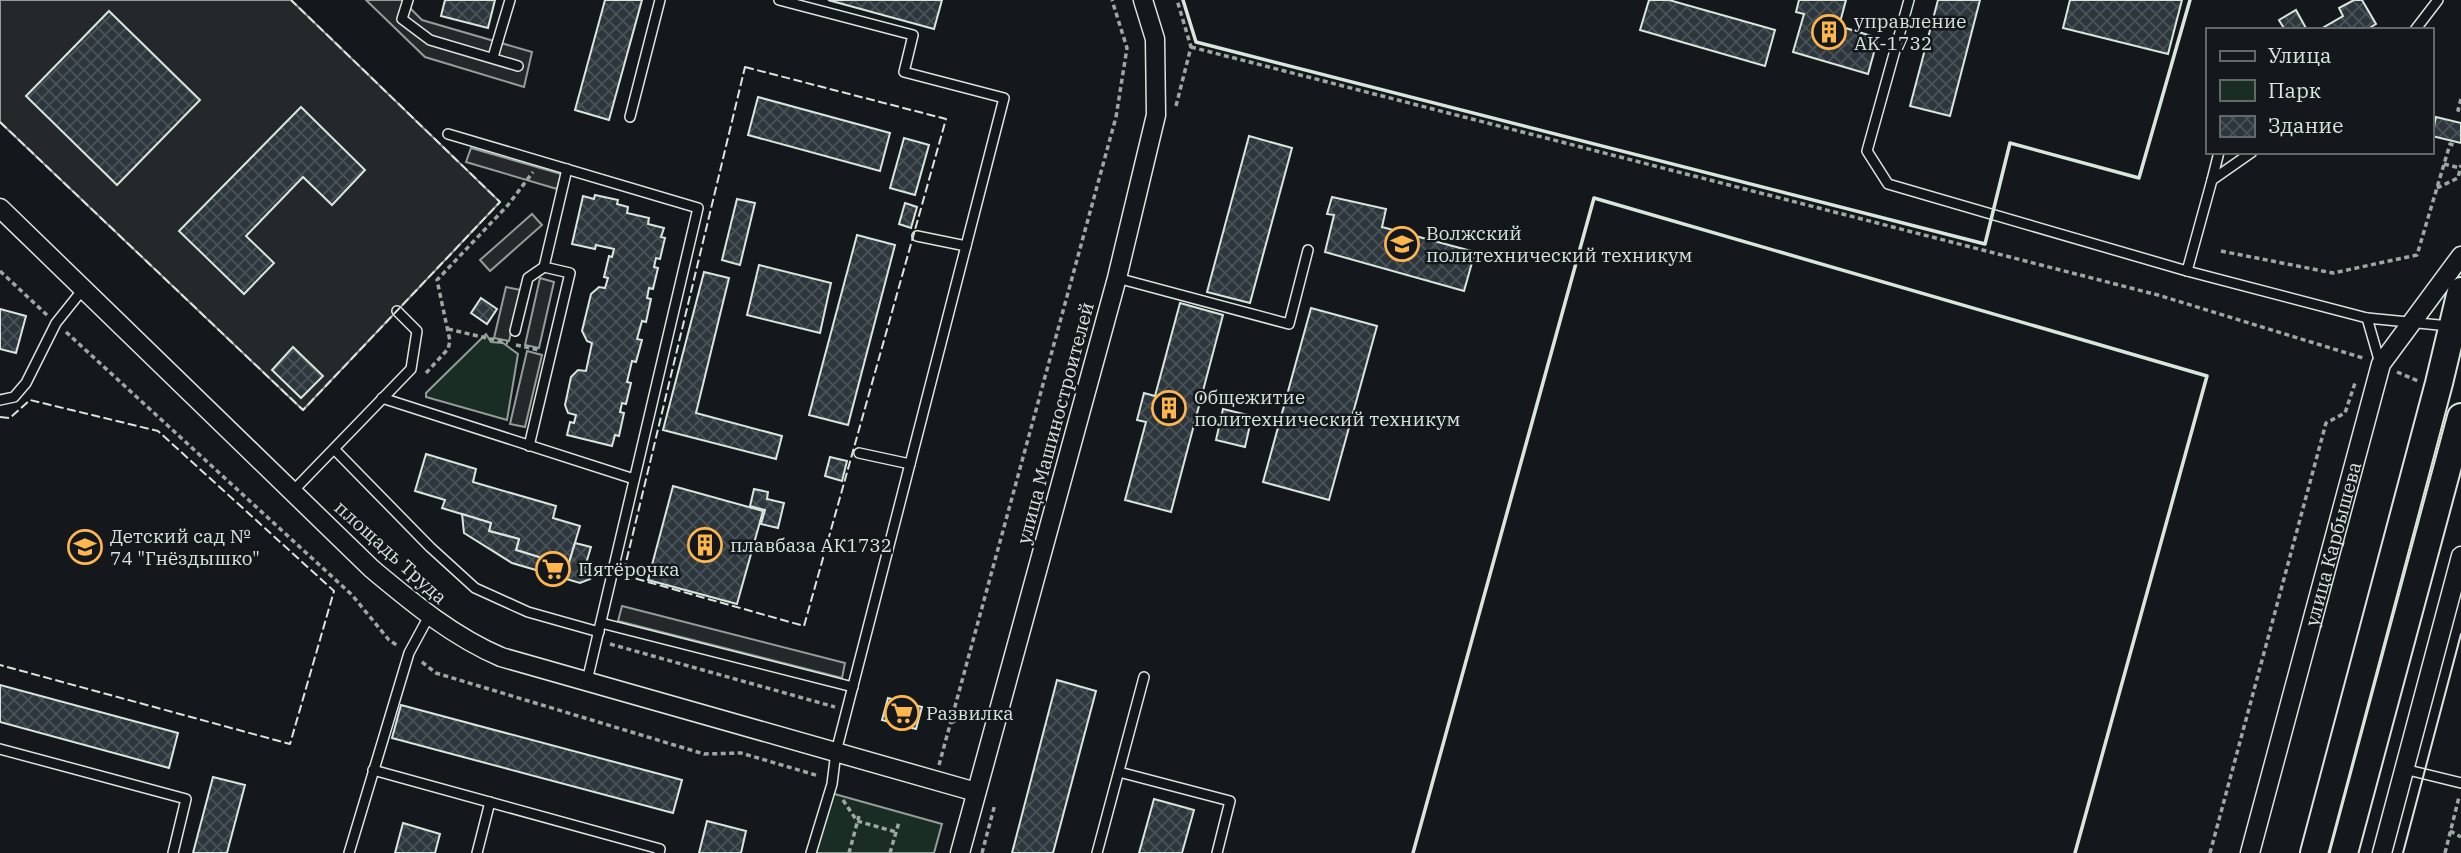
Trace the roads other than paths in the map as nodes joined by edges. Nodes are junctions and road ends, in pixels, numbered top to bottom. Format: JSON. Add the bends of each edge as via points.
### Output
{"nodes":[{"id":1,"x":408,"y":0,"type":"edge"},
{"id":2,"x":510,"y":0,"type":"edge"},
{"id":3,"x":660,"y":0,"type":"edge"},
{"id":4,"x":779,"y":0,"type":"edge"},
{"id":5,"x":1143,"y":0,"type":"edge"},
{"id":6,"x":1909,"y":0,"type":"edge"},
{"id":7,"x":2438,"y":0,"type":"edge"},
{"id":8,"x":2417,"y":28,"type":"edge"},
{"id":9,"x":494,"y":57,"type":"junction"},
{"id":10,"x":518,"y":66,"type":"dead end"},
{"id":11,"x":630,"y":117,"type":"dead end"},
{"id":12,"x":448,"y":134,"type":"dead end"},
{"id":13,"x":2218,"y":154,"type":"edge"},
{"id":14,"x":2249,"y":154,"type":"edge"},
{"id":15,"x":567,"y":169,"type":"junction"},
{"id":16,"x":2212,"y":180,"type":"junction"},
{"id":17,"x":0,"y":208,"type":"edge"},
{"id":18,"x":916,"y":236,"type":"dead end"},
{"id":19,"x":966,"y":246,"type":"junction"},
{"id":20,"x":1308,"y":250,"type":"dead end"},
{"id":21,"x":2461,"y":257,"type":"edge"},
{"id":22,"x":544,"y":267,"type":"junction"},
{"id":23,"x":2187,"y":271,"type":"junction"},
{"id":24,"x":1116,"y":278,"type":"junction"},
{"id":25,"x":84,"y":288,"type":"junction"},
{"id":26,"x":2461,"y":291,"type":"edge"},
{"id":27,"x":397,"y":311,"type":"dead end"},
{"id":28,"x":2367,"y":318,"type":"junction"},
{"id":29,"x":2415,"y":322,"type":"junction"},
{"id":30,"x":2457,"y":327,"type":"edge"},
{"id":31,"x":515,"y":331,"type":"dead end"},
{"id":32,"x":2382,"y":365,"type":"junction"},
{"id":33,"x":382,"y":398,"type":"junction"},
{"id":34,"x":0,"y":400,"type":"edge"},
{"id":35,"x":2461,"y":417,"type":"edge"},
{"id":36,"x":529,"y":446,"type":"junction"},
{"id":37,"x":334,"y":449,"type":"junction"},
{"id":38,"x":859,"y":453,"type":"dead end"},
{"id":39,"x":910,"y":464,"type":"junction"},
{"id":40,"x":634,"y":479,"type":"junction"},
{"id":41,"x":293,"y":491,"type":"junction"},
{"id":42,"x":2461,"y":556,"type":"edge"},
{"id":43,"x":429,"y":616,"type":"junction"},
{"id":44,"x":599,"y":632,"type":"junction"},
{"id":45,"x":1144,"y":677,"type":"dead end"},
{"id":46,"x":587,"y":681,"type":"junction"},
{"id":47,"x":853,"y":687,"type":"junction"},
{"id":48,"x":0,"y":749,"type":"edge"},
{"id":49,"x":836,"y":752,"type":"junction"},
{"id":50,"x":2404,"y":769,"type":"junction"},
{"id":51,"x":373,"y":770,"type":"junction"},
{"id":52,"x":1119,"y":772,"type":"junction"},
{"id":53,"x":2461,"y":785,"type":"edge"},
{"id":54,"x":976,"y":792,"type":"junction"},
{"id":55,"x":490,"y":802,"type":"junction"},
{"id":56,"x":173,"y":853,"type":"edge"},
{"id":57,"x":349,"y":853,"type":"edge"},
{"id":58,"x":477,"y":853,"type":"edge"},
{"id":59,"x":659,"y":853,"type":"edge"},
{"id":60,"x":811,"y":853,"type":"edge"},
{"id":61,"x":960,"y":853,"type":"edge"},
{"id":62,"x":1097,"y":853,"type":"edge"},
{"id":63,"x":1217,"y":853,"type":"edge"},
{"id":64,"x":2250,"y":853,"type":"edge"},
{"id":65,"x":2315,"y":853,"type":"edge"},
{"id":66,"x":2344,"y":853,"type":"edge"},
{"id":67,"x":2382,"y":853,"type":"edge"}],
"edges":[{"from":1,"to":9,"type":"lane","via":[[402,19],[430,40]]},
{"from":2,"to":9,"type":"lane"},
{"from":3,"to":11,"type":"lane"},
{"from":4,"to":19,"type":"lane","via":[[913,35],[904,72],[1004,98]]},
{"from":5,"to":24,"type":"street","name":"улица Машиностроителей","via":[[1155,39],[1156,115]]},
{"from":6,"to":23,"type":"lane","via":[[1867,151],[1888,184]]},
{"from":7,"to":8,"type":"lane"},
{"from":9,"to":10,"type":"lane"},
{"from":12,"to":15,"type":"lane"},
{"from":13,"to":16,"type":"lane"},
{"from":14,"to":16,"type":"lane"},
{"from":15,"to":22,"type":"lane"},
{"from":15,"to":40,"type":"lane","via":[[698,208]]},
{"from":16,"to":23,"type":"lane"},
{"from":17,"to":25,"type":"street","name":"площадь Труда"},
{"from":18,"to":19,"type":"lane"},
{"from":19,"to":39,"type":"lane"},
{"from":20,"to":24,"type":"lane","via":[[1289,324]]},
{"from":21,"to":29,"type":"street","name":"улица Карбышева"},
{"from":22,"to":31,"type":"lane","via":[[528,278]]},
{"from":22,"to":36,"type":"lane","via":[[570,273]]},
{"from":23,"to":28,"type":"lane"},
{"from":24,"to":54,"type":"street","name":"улица Машиностроителей"},
{"from":25,"to":34,"type":"lane","via":[[56,323],[26,383],[14,397]]},
{"from":25,"to":41,"type":"street","name":"площадь Труда"},
{"from":26,"to":30,"type":"street"},
{"from":27,"to":33,"type":"lane","via":[[417,331],[411,369]]},
{"from":28,"to":29,"type":"lane"},
{"from":28,"to":32,"type":"lane"},
{"from":29,"to":30,"type":"lane"},
{"from":29,"to":32,"type":"street","name":"улица Карбышева"},
{"from":30,"to":65,"type":"street"},
{"from":32,"to":64,"type":"street","name":"улица Карбышева"},
{"from":33,"to":36,"type":"lane"},
{"from":33,"to":37,"type":"lane"},
{"from":35,"to":66,"type":"street"},
{"from":36,"to":40,"type":"lane"},
{"from":37,"to":41,"type":"lane"},
{"from":37,"to":44,"type":"lane","via":[[475,588],[528,612]]},
{"from":38,"to":39,"type":"lane"},
{"from":39,"to":47,"type":"lane"},
{"from":40,"to":44,"type":"lane"},
{"from":41,"to":43,"type":"street","name":"площадь Труда"},
{"from":42,"to":50,"type":"street"},
{"from":43,"to":46,"type":"street","name":"площадь Труда","via":[[501,657]]},
{"from":43,"to":51,"type":"lane","via":[[409,653]]},
{"from":44,"to":46,"type":"lane"},
{"from":44,"to":47,"type":"lane"},
{"from":45,"to":52,"type":"lane"},
{"from":46,"to":49,"type":"street","name":"площадь Труда"},
{"from":47,"to":49,"type":"lane"},
{"from":48,"to":56,"type":"lane","via":[[187,799]]},
{"from":49,"to":54,"type":"street","name":"площадь Труда"},
{"from":49,"to":60,"type":"lane","via":[[832,784]]},
{"from":50,"to":53,"type":"lane"},
{"from":50,"to":67,"type":"street"},
{"from":51,"to":55,"type":"lane"},
{"from":51,"to":57,"type":"lane"},
{"from":52,"to":62,"type":"lane"},
{"from":52,"to":63,"type":"lane","via":[[1230,801]]},
{"from":54,"to":61,"type":"street","name":"улица Машиностроителей"},
{"from":55,"to":58,"type":"lane"},
{"from":55,"to":59,"type":"lane","via":[[660,849]]}]}
